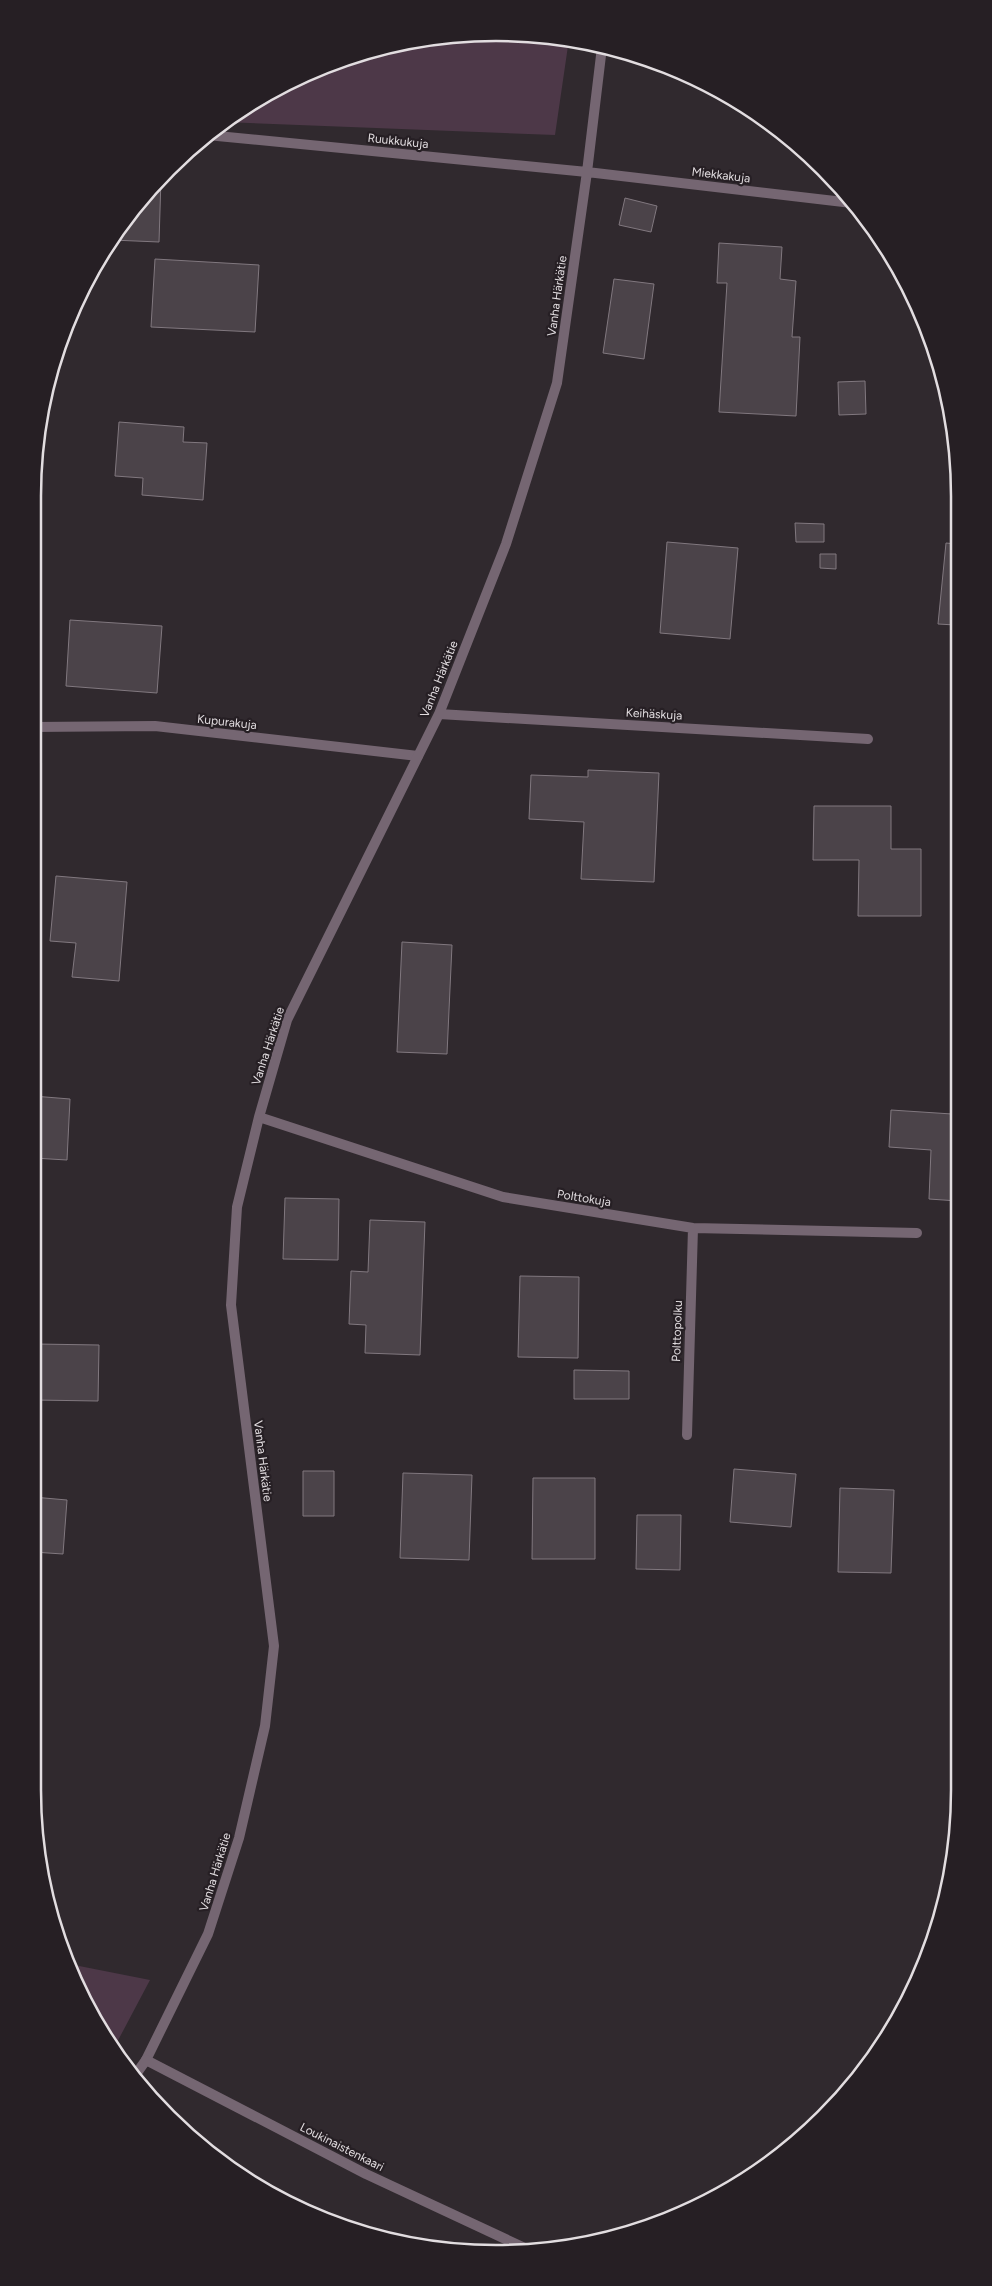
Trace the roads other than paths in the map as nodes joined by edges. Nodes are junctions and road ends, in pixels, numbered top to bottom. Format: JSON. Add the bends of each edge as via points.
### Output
{"nodes":[{"id":1,"x":601,"y":54,"type":"edge"},
{"id":2,"x":218,"y":136,"type":"edge"},
{"id":3,"x":587,"y":172,"type":"junction"},
{"id":4,"x":843,"y":202,"type":"edge"},
{"id":5,"x":439,"y":714,"type":"junction"},
{"id":6,"x":41,"y":727,"type":"edge"},
{"id":7,"x":868,"y":739,"type":"dead end"},
{"id":8,"x":418,"y":756,"type":"junction"},
{"id":9,"x":259,"y":1117,"type":"junction"},
{"id":10,"x":693,"y":1228,"type":"junction"},
{"id":11,"x":917,"y":1233,"type":"dead end"},
{"id":12,"x":686,"y":1435,"type":"dead end"},
{"id":13,"x":146,"y":2060,"type":"junction"},
{"id":14,"x":138,"y":2071,"type":"edge"},
{"id":15,"x":517,"y":2244,"type":"edge"}],
"edges":[{"from":1,"to":3,"type":"street","name":"Vanha Härkätie"},
{"from":2,"to":3,"type":"street","name":"Ruukkukuja"},
{"from":3,"to":4,"type":"street","name":"Miekkakuja"},
{"from":3,"to":5,"type":"street","name":"Vanha Härkätie","via":[[557,384],[506,544]]},
{"from":5,"to":7,"type":"street","name":"Keihäskuja"},
{"from":5,"to":8,"type":"street","name":"Vanha Härkätie"},
{"from":6,"to":8,"type":"street","name":"Kupurakuja","via":[[156,726]]},
{"from":8,"to":9,"type":"street","name":"Vanha Härkätie","via":[[287,1020]]},
{"from":9,"to":10,"type":"street","name":"Polttokuja","via":[[503,1197]]},
{"from":9,"to":13,"type":"street","name":"Vanha Härkätie","via":[[237,1207],[231,1305],[274,1646],[265,1726],[239,1838],[208,1934]]},
{"from":10,"to":11,"type":"street","name":"Polttokuja"},
{"from":10,"to":12,"type":"street","name":"Polttopolku"},
{"from":13,"to":14,"type":"street","name":"Vanha Härkätie"},
{"from":13,"to":15,"type":"street","name":"Loukinaistenkaari","via":[[366,2174]]}]}
